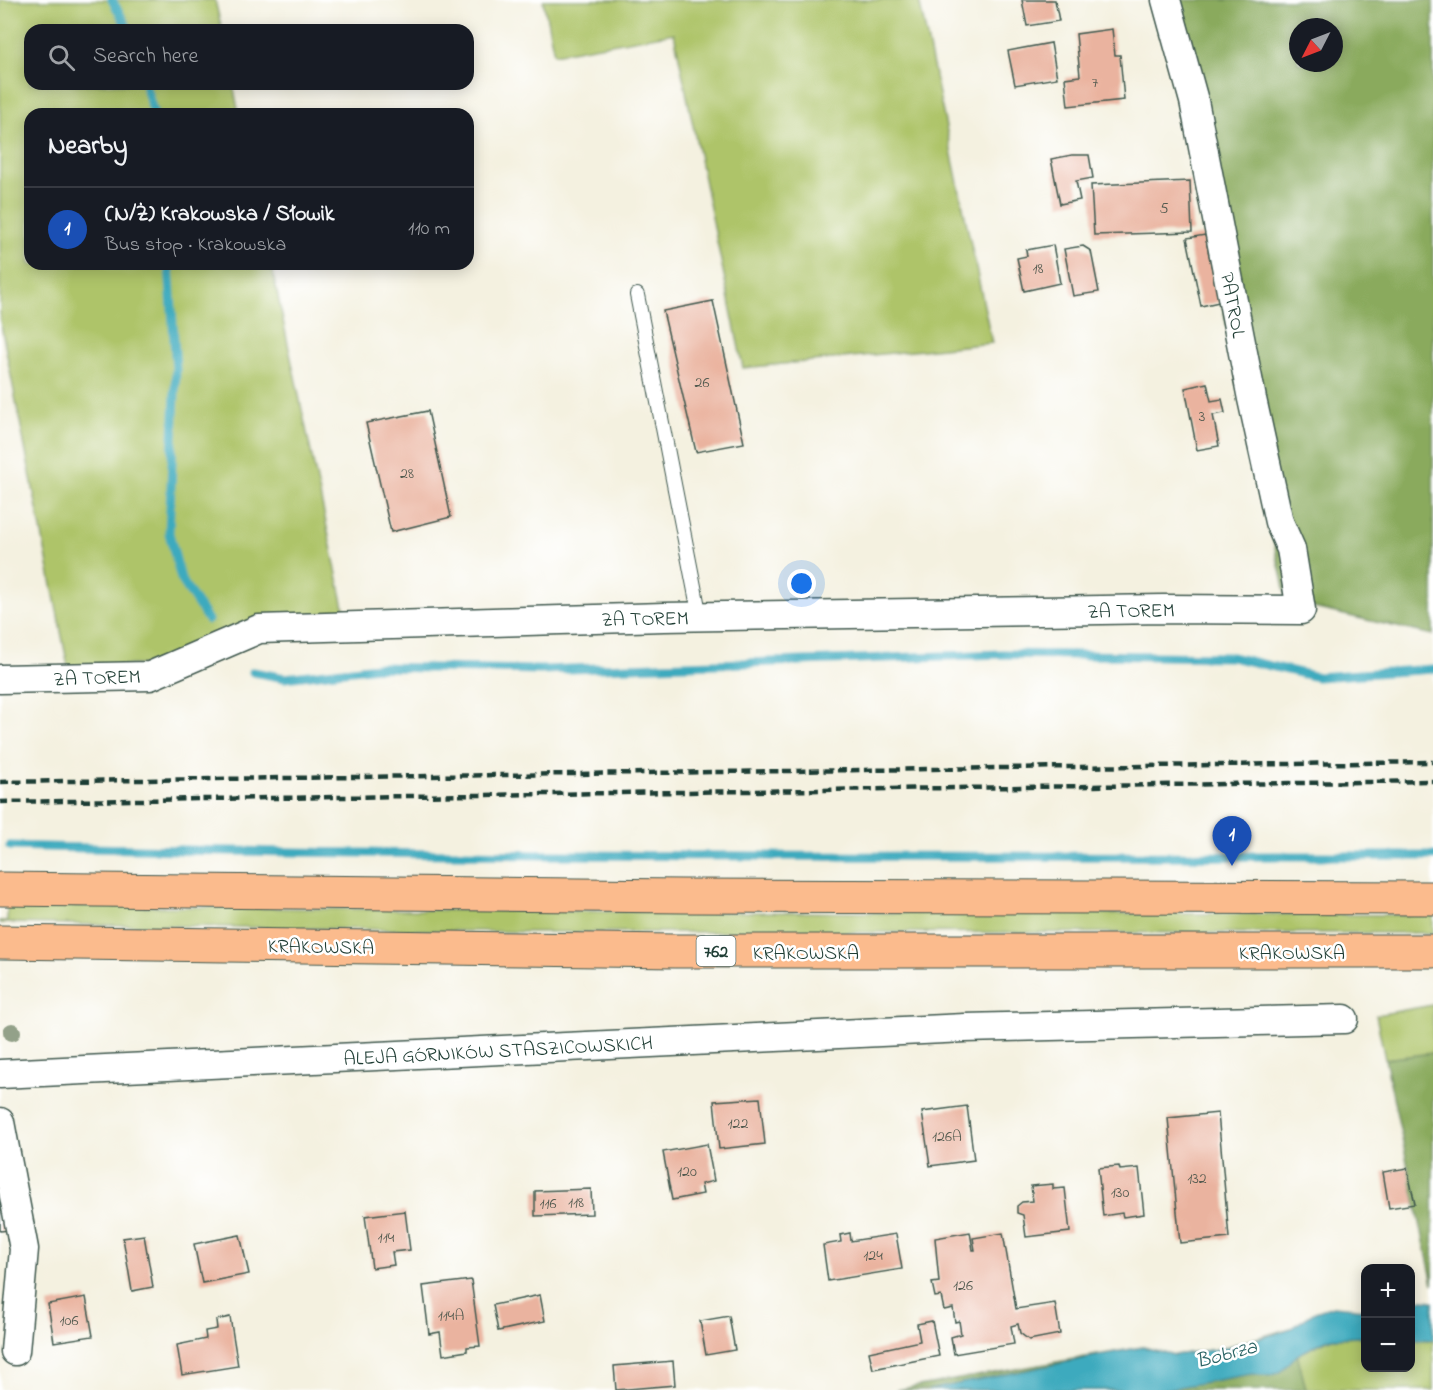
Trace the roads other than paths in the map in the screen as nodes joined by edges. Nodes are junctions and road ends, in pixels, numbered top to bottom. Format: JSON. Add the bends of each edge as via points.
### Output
{"nodes":[{"id":1,"x":1166,"y":0,"type":"edge"},
{"id":2,"x":638,"y":295,"type":"dead end"},
{"id":3,"x":1300,"y":610,"type":"joint"},
{"id":4,"x":700,"y":617,"type":"junction"},
{"id":5,"x":0,"y":679,"type":"edge"},
{"id":6,"x":0,"y":889,"type":"edge"},
{"id":7,"x":1433,"y":898,"type":"edge"},
{"id":8,"x":0,"y":942,"type":"edge"},
{"id":9,"x":1433,"y":951,"type":"edge"},
{"id":10,"x":1344,"y":1019,"type":"dead end"},
{"id":11,"x":0,"y":1074,"type":"edge"},
{"id":12,"x":0,"y":1122,"type":"edge"},
{"id":13,"x":15,"y":1351,"type":"dead end"}],
"edges":[{"from":1,"to":3,"type":"street","name":"PATROL","via":[[1194,101],[1252,399],[1279,522],[1291,549]]},
{"from":2,"to":4,"type":"lane"},
{"from":3,"to":4,"type":"street","name":"ZA TOREM"},
{"from":4,"to":5,"type":"street","name":"ZA TOREM","via":[[259,629],[150,676]]},
{"from":6,"to":7,"type":"main road"},
{"from":8,"to":9,"type":"main road","name":"KRAKOWSKA","number":"762","via":[[687,951]]},
{"from":10,"to":11,"type":"street","name":"ALEJA GÓRNIKÓW STASZICOWSKICH","via":[[996,1027]]},
{"from":12,"to":13,"type":"street","via":[[24,1250]]}]}
